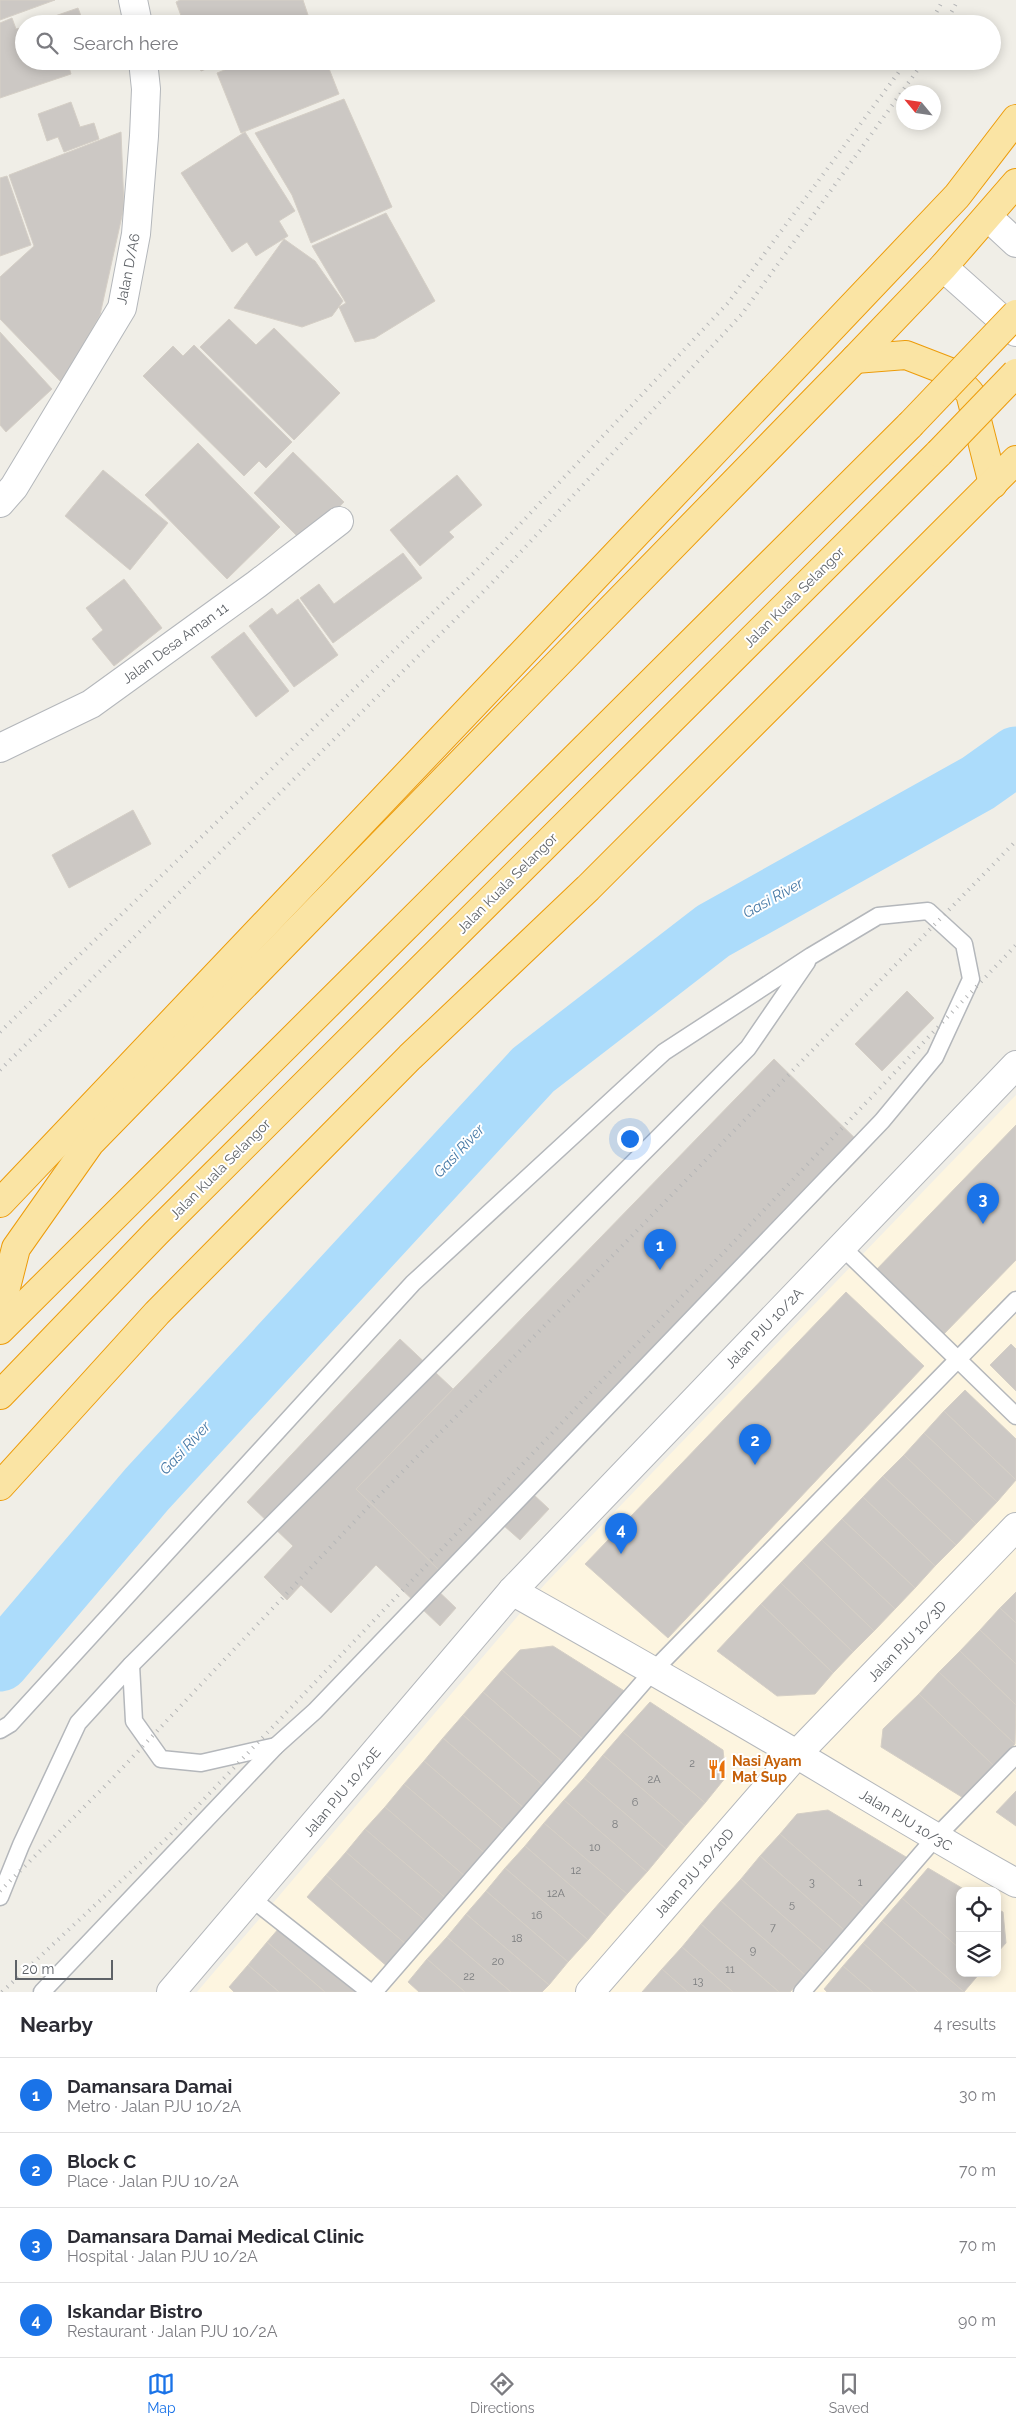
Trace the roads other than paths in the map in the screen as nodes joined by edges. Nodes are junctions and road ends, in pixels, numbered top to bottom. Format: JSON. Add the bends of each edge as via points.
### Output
{"nodes":[{"id":1,"x":133,"y":0,"type":"edge"},
{"id":2,"x":136,"y":15,"type":"edge"},
{"id":3,"x":144,"y":70,"type":"edge"},
{"id":4,"x":1016,"y":119,"type":"edge"},
{"id":5,"x":1016,"y":183,"type":"edge"},
{"id":6,"x":988,"y":217,"type":"junction"},
{"id":7,"x":1016,"y":243,"type":"edge"},
{"id":8,"x":943,"y":267,"type":"junction"},
{"id":9,"x":1016,"y":314,"type":"edge"},
{"id":10,"x":1016,"y":332,"type":"edge"},
{"id":11,"x":856,"y":359,"type":"junction"},
{"id":12,"x":1016,"y":373,"type":"edge"},
{"id":13,"x":1016,"y":460,"type":"edge"},
{"id":14,"x":1004,"y":478,"type":"edge"},
{"id":15,"x":0,"y":503,"type":"edge"},
{"id":16,"x":339,"y":521,"type":"dead end"},
{"id":17,"x":0,"y":748,"type":"edge"},
{"id":18,"x":811,"y":956,"type":"junction"},
{"id":19,"x":1016,"y":1065,"type":"edge"},
{"id":20,"x":0,"y":1203,"type":"edge"},
{"id":21,"x":842,"y":1247,"type":"junction"},
{"id":22,"x":1016,"y":1300,"type":"edge"},
{"id":23,"x":0,"y":1311,"type":"edge"},
{"id":24,"x":0,"y":1330,"type":"edge"},
{"id":25,"x":958,"y":1359,"type":"junction"},
{"id":26,"x":0,"y":1395,"type":"edge"},
{"id":27,"x":1016,"y":1416,"type":"edge"},
{"id":28,"x":0,"y":1486,"type":"edge"},
{"id":29,"x":1016,"y":1527,"type":"edge"},
{"id":30,"x":512,"y":1591,"type":"junction"},
{"id":31,"x":131,"y":1665,"type":"junction"},
{"id":32,"x":653,"y":1671,"type":"junction"},
{"id":33,"x":0,"y":1730,"type":"edge"},
{"id":34,"x":276,"y":1746,"type":"junction"},
{"id":35,"x":797,"y":1754,"type":"junction"},
{"id":36,"x":1016,"y":1755,"type":"edge"},
{"id":37,"x":934,"y":1838,"type":"junction"},
{"id":38,"x":1016,"y":1883,"type":"edge"},
{"id":39,"x":0,"y":1896,"type":"edge"},
{"id":40,"x":251,"y":1898,"type":"junction"},
{"id":41,"x":42,"y":1992,"type":"edge"},
{"id":42,"x":171,"y":1992,"type":"edge"},
{"id":43,"x":370,"y":1992,"type":"edge"},
{"id":44,"x":374,"y":1992,"type":"edge"},
{"id":45,"x":590,"y":1992,"type":"edge"},
{"id":46,"x":802,"y":1992,"type":"edge"}],
"edges":[{"from":1,"to":2,"type":"street"},
{"from":3,"to":15,"type":"street","name":"Jalan D/A6","via":[[144,136],[136,234],[122,308],[14,488]]},
{"from":4,"to":20,"type":"highway","via":[[957,196]]},
{"from":5,"to":6,"type":"highway"},
{"from":6,"to":7,"type":"street"},
{"from":6,"to":8,"type":"highway"},
{"from":8,"to":10,"type":"street"},
{"from":8,"to":11,"type":"highway"},
{"from":9,"to":24,"type":"highway","bridge":true,"via":[[910,425]]},
{"from":11,"to":14,"type":"highway","via":[[906,355],[950,372],[970,393]]},
{"from":11,"to":23,"type":"highway","via":[[90,1143],[16,1248]]},
{"from":12,"to":26,"type":"highway","name":"Jalan Kuala Selangor","bridge":true,"via":[[156,1233]]},
{"from":13,"to":14,"type":"highway"},
{"from":14,"to":28,"type":"highway","via":[[588,888],[410,1057],[157,1313]]},
{"from":16,"to":17,"type":"street","name":"Jalan Desa Aman 11","via":[[91,704]]},
{"from":18,"to":31,"type":"lane","via":[[748,1048]]},
{"from":18,"to":33,"type":"lane","via":[[664,1052],[413,1283],[10,1724]]},
{"from":18,"to":34,"type":"lane","via":[[878,916],[928,911],[964,944],[971,979],[936,1057],[882,1121],[315,1711]]},
{"from":19,"to":21,"type":"street","name":"Jalan PJU 10/2A"},
{"from":21,"to":25,"type":"lane"},
{"from":21,"to":30,"type":"street","name":"Jalan PJU 10/2A"},
{"from":22,"to":25,"type":"lane"},
{"from":25,"to":27,"type":"lane"},
{"from":25,"to":32,"type":"lane"},
{"from":29,"to":35,"type":"street","name":"Jalan PJU 10/3D"},
{"from":30,"to":32,"type":"street","name":"Jalan PJU 10/3C"},
{"from":30,"to":40,"type":"street","name":"Jalan PJU 10/10E"},
{"from":31,"to":34,"type":"lane","via":[[134,1721],[161,1759],[201,1763]]},
{"from":31,"to":39,"type":"lane","via":[[78,1723]]},
{"from":32,"to":35,"type":"street","name":"Jalan PJU 10/3C"},
{"from":32,"to":44,"type":"lane"},
{"from":34,"to":41,"type":"lane"},
{"from":35,"to":37,"type":"street","name":"Jalan PJU 10/3C"},
{"from":35,"to":45,"type":"street","name":"Jalan PJU 10/10D"},
{"from":36,"to":37,"type":"lane"},
{"from":37,"to":38,"type":"street","name":"Jalan PJU 10/3C"},
{"from":37,"to":46,"type":"lane"},
{"from":40,"to":42,"type":"street","name":"Jalan PJU 10/10E"},
{"from":40,"to":43,"type":"lane"}]}
